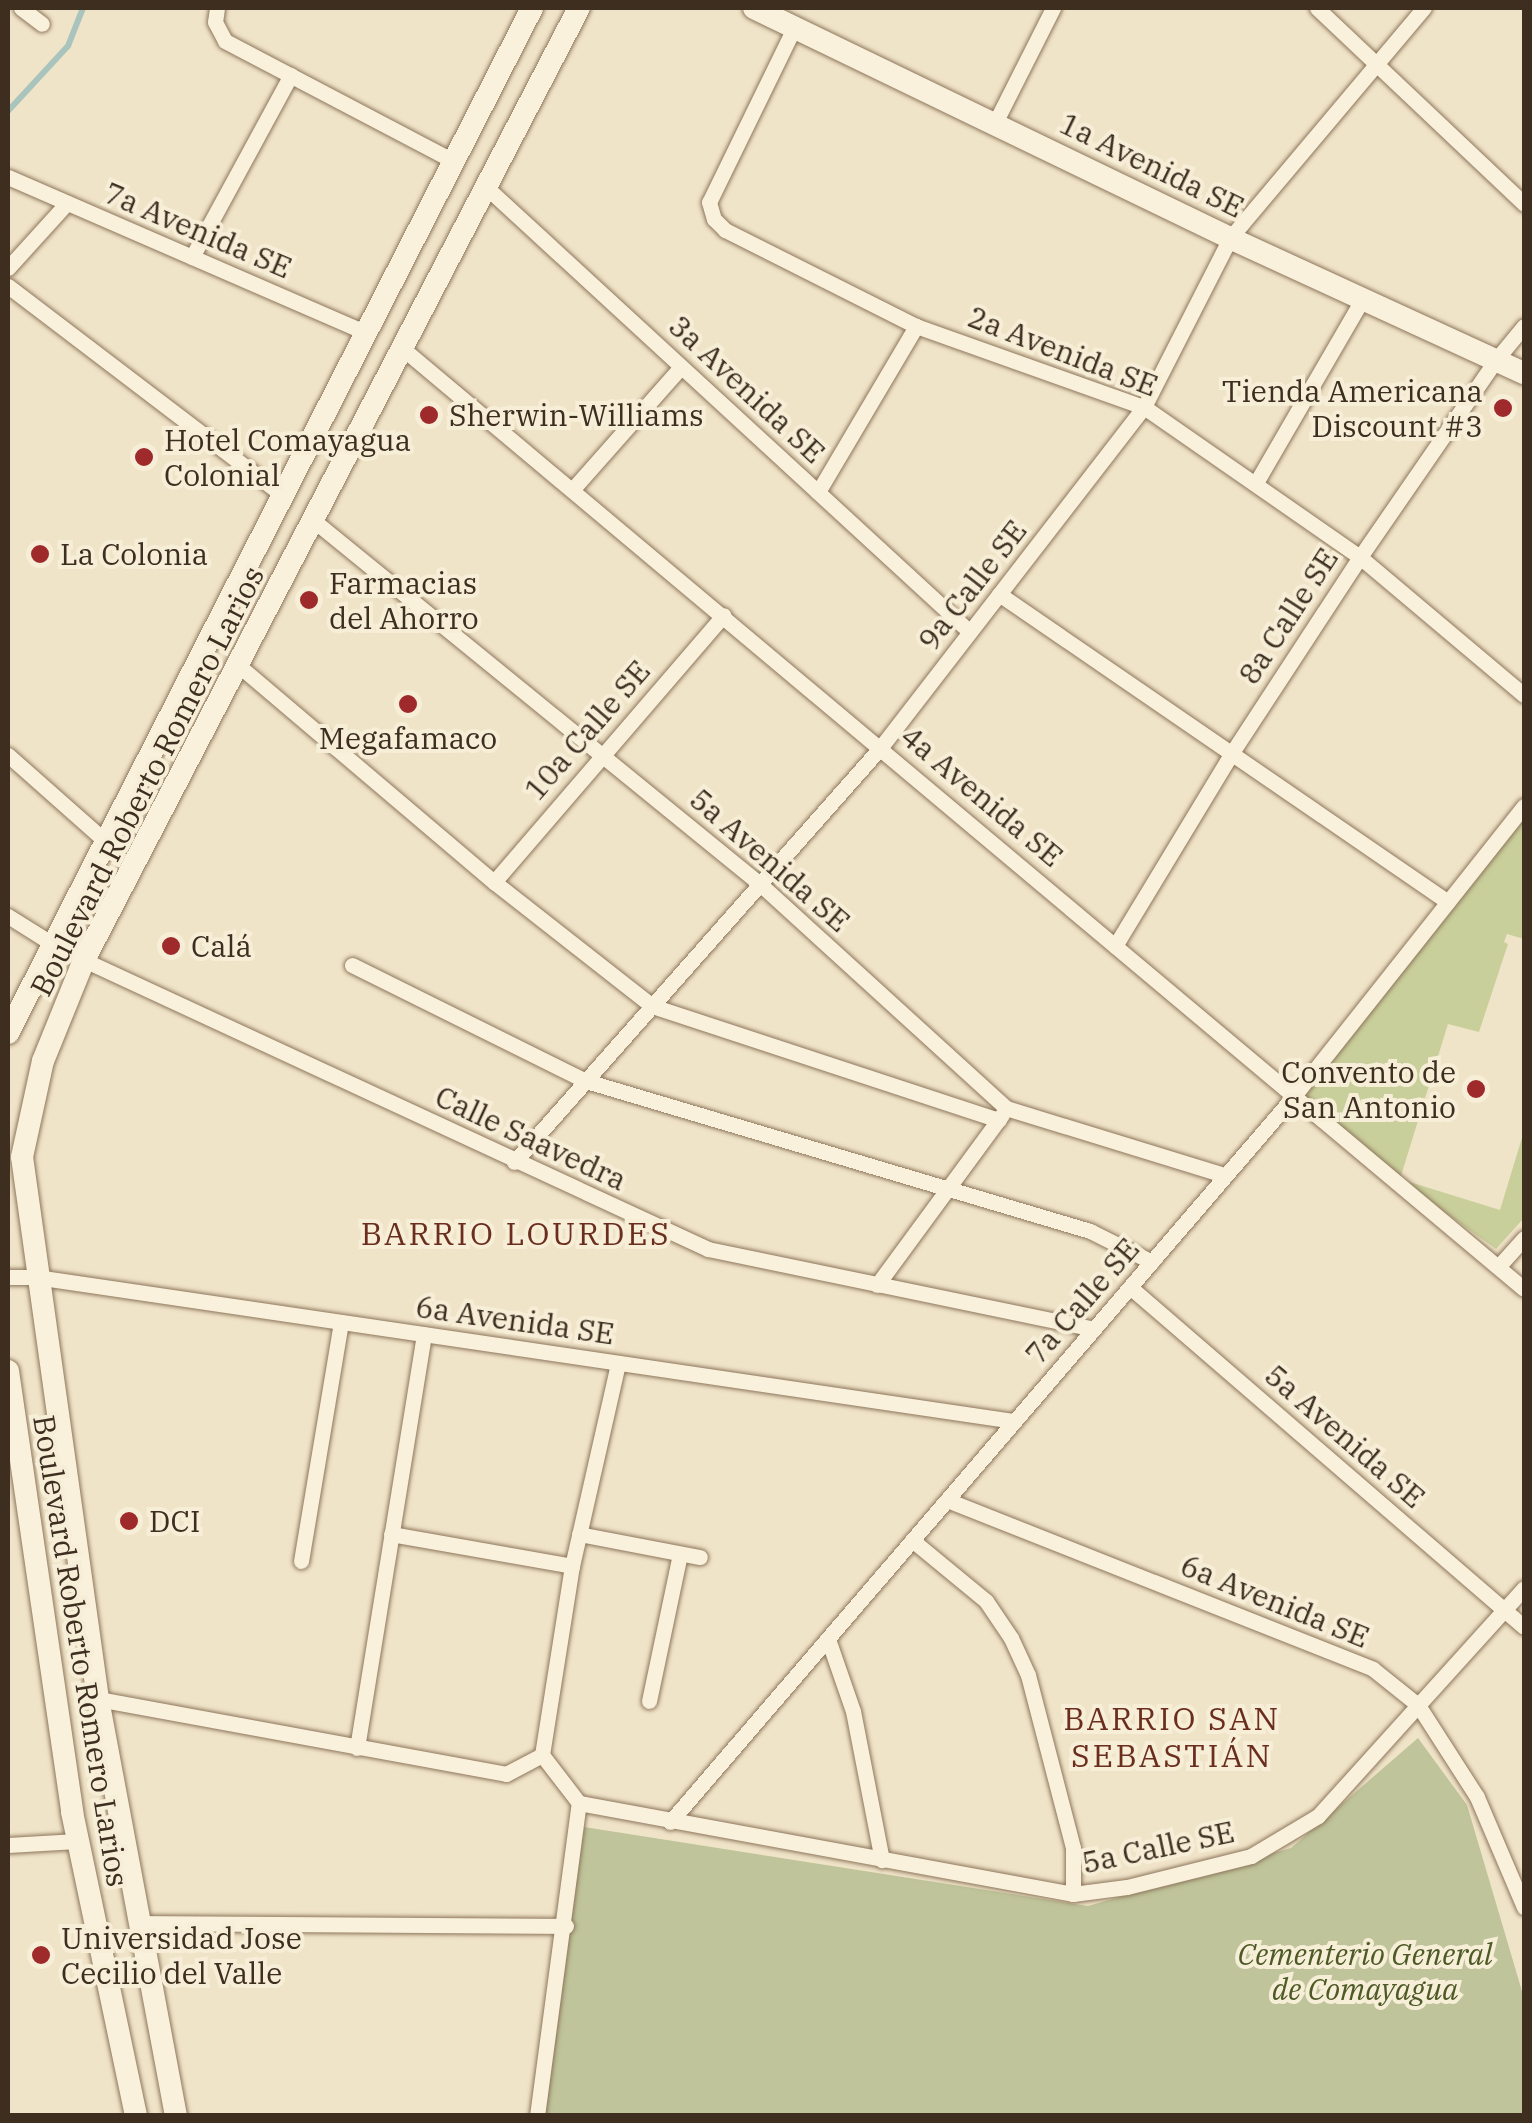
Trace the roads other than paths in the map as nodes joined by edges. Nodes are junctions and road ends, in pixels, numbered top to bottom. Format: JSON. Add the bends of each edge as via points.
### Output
{"nodes":[{"id":1,"x":21,"y":8,"type":"edge"},
{"id":2,"x":217,"y":8,"type":"edge"},
{"id":3,"x":532,"y":8,"type":"edge"},
{"id":4,"x":579,"y":8,"type":"edge"},
{"id":5,"x":754,"y":8,"type":"edge"},
{"id":6,"x":1053,"y":8,"type":"edge"},
{"id":7,"x":1318,"y":8,"type":"edge"},
{"id":8,"x":1424,"y":8,"type":"edge"},
{"id":9,"x":42,"y":24,"type":"dead end"},
{"id":10,"x":794,"y":26,"type":"junction"},
{"id":11,"x":1376,"y":61,"type":"junction"},
{"id":12,"x":291,"y":75,"type":"junction"},
{"id":13,"x":996,"y":121,"type":"junction"},
{"id":14,"x":455,"y":162,"type":"junction"},
{"id":15,"x":8,"y":177,"type":"edge"},
{"id":16,"x":486,"y":187,"type":"junction"},
{"id":17,"x":67,"y":203,"type":"junction"},
{"id":18,"x":1524,"y":204,"type":"edge"},
{"id":19,"x":1230,"y":238,"type":"junction"},
{"id":20,"x":192,"y":257,"type":"junction"},
{"id":21,"x":8,"y":268,"type":"edge"},
{"id":22,"x":8,"y":286,"type":"edge"},
{"id":23,"x":1362,"y":300,"type":"junction"},
{"id":24,"x":916,"y":326,"type":"junction"},
{"id":25,"x":1524,"y":326,"type":"edge"},
{"id":26,"x":366,"y":332,"type":"junction"},
{"id":27,"x":402,"y":348,"type":"junction"},
{"id":28,"x":1495,"y":361,"type":"junction"},
{"id":29,"x":682,"y":366,"type":"junction"},
{"id":30,"x":1524,"y":373,"type":"edge"},
{"id":31,"x":1144,"y":407,"type":"junction"},
{"id":32,"x":1258,"y":481,"type":"junction"},
{"id":33,"x":572,"y":490,"type":"junction"},
{"id":34,"x":818,"y":492,"type":"junction"},
{"id":35,"x":282,"y":495,"type":"junction"},
{"id":36,"x":313,"y":520,"type":"junction"},
{"id":37,"x":1360,"y":556,"type":"junction"},
{"id":38,"x":999,"y":594,"type":"junction"},
{"id":39,"x":724,"y":616,"type":"junction"},
{"id":40,"x":970,"y":632,"type":"junction"},
{"id":41,"x":238,"y":665,"type":"junction"},
{"id":42,"x":1524,"y":695,"type":"edge"},
{"id":43,"x":882,"y":747,"type":"junction"},
{"id":44,"x":1233,"y":750,"type":"junction"},
{"id":45,"x":600,"y":754,"type":"junction"},
{"id":46,"x":8,"y":755,"type":"edge"},
{"id":47,"x":1524,"y":806,"type":"edge"},
{"id":48,"x":104,"y":840,"type":"junction"},
{"id":49,"x":494,"y":882,"type":"junction"},
{"id":50,"x":760,"y":884,"type":"junction"},
{"id":51,"x":1448,"y":902,"type":"junction"},
{"id":52,"x":8,"y":916,"type":"edge"},
{"id":53,"x":50,"y":943,"type":"junction"},
{"id":54,"x":1115,"y":946,"type":"junction"},
{"id":55,"x":84,"y":960,"type":"junction"},
{"id":56,"x":352,"y":965,"type":"dead end"},
{"id":57,"x":652,"y":1006,"type":"junction"},
{"id":58,"x":8,"y":1033,"type":"edge"},
{"id":59,"x":586,"y":1080,"type":"junction"},
{"id":60,"x":1294,"y":1096,"type":"junction"},
{"id":61,"x":1003,"y":1114,"type":"junction"},
{"id":62,"x":514,"y":1162,"type":"junction"},
{"id":63,"x":1224,"y":1175,"type":"junction"},
{"id":64,"x":944,"y":1190,"type":"junction"},
{"id":65,"x":1524,"y":1238,"type":"edge"},
{"id":66,"x":1152,"y":1262,"type":"junction"},
{"id":67,"x":1498,"y":1267,"type":"junction"},
{"id":68,"x":8,"y":1276,"type":"edge"},
{"id":69,"x":36,"y":1277,"type":"junction"},
{"id":70,"x":877,"y":1284,"type":"junction"},
{"id":71,"x":1130,"y":1287,"type":"junction"},
{"id":72,"x":1524,"y":1289,"type":"edge"},
{"id":73,"x":341,"y":1322,"type":"junction"},
{"id":74,"x":1094,"y":1329,"type":"junction"},
{"id":75,"x":424,"y":1334,"type":"junction"},
{"id":76,"x":618,"y":1363,"type":"junction"},
{"id":77,"x":8,"y":1371,"type":"edge"},
{"id":78,"x":1014,"y":1422,"type":"junction"},
{"id":79,"x":946,"y":1500,"type":"junction"},
{"id":80,"x":390,"y":1534,"type":"junction"},
{"id":81,"x":579,"y":1534,"type":"junction"},
{"id":82,"x":912,"y":1540,"type":"junction"},
{"id":83,"x":680,"y":1554,"type":"junction"},
{"id":84,"x":700,"y":1557,"type":"dead end"},
{"id":85,"x":301,"y":1561,"type":"dead end"},
{"id":86,"x":572,"y":1566,"type":"junction"},
{"id":87,"x":1524,"y":1588,"type":"edge"},
{"id":88,"x":1504,"y":1610,"type":"junction"},
{"id":89,"x":1524,"y":1627,"type":"edge"},
{"id":90,"x":828,"y":1638,"type":"junction"},
{"id":91,"x":98,"y":1698,"type":"junction"},
{"id":92,"x":648,"y":1701,"type":"dead end"},
{"id":93,"x":1418,"y":1705,"type":"junction"},
{"id":94,"x":356,"y":1748,"type":"junction"},
{"id":95,"x":542,"y":1756,"type":"junction"},
{"id":96,"x":579,"y":1802,"type":"junction"},
{"id":97,"x":670,"y":1822,"type":"junction"},
{"id":98,"x":77,"y":1841,"type":"junction"},
{"id":99,"x":8,"y":1846,"type":"edge"},
{"id":100,"x":882,"y":1860,"type":"junction"},
{"id":101,"x":1072,"y":1894,"type":"junction"},
{"id":102,"x":1524,"y":1907,"type":"edge"},
{"id":103,"x":139,"y":1923,"type":"junction"},
{"id":104,"x":566,"y":1926,"type":"junction"},
{"id":105,"x":136,"y":2116,"type":"edge"},
{"id":106,"x":176,"y":2116,"type":"edge"},
{"id":107,"x":537,"y":2116,"type":"edge"}],
"edges":[{"from":1,"to":9,"type":"street"},
{"from":2,"to":12,"type":"street","via":[[225,41]]},
{"from":3,"to":14,"type":"main road","name":"Boulevard Roberto Romero Larios"},
{"from":4,"to":16,"type":"main road","name":"Boulevard Roberto Romero Larios"},
{"from":5,"to":10,"type":"main road","name":"1a Avenida SE"},
{"from":6,"to":13,"type":"street"},
{"from":7,"to":11,"type":"street"},
{"from":8,"to":11,"type":"street","name":"9a Calle SE"},
{"from":10,"to":13,"type":"main road","name":"1a Avenida SE"},
{"from":10,"to":24,"type":"street","name":"2a Avenida SE","via":[[709,202],[714,219]]},
{"from":11,"to":18,"type":"street"},
{"from":11,"to":19,"type":"street","name":"9a Calle SE"},
{"from":12,"to":14,"type":"street"},
{"from":12,"to":20,"type":"street"},
{"from":13,"to":19,"type":"main road","name":"1a Avenida SE"},
{"from":14,"to":26,"type":"main road","name":"Boulevard Roberto Romero Larios"},
{"from":15,"to":17,"type":"street","name":"7a Avenida SE"},
{"from":16,"to":27,"type":"main road","name":"Boulevard Roberto Romero Larios"},
{"from":16,"to":29,"type":"street","name":"3a Avenida SE"},
{"from":17,"to":20,"type":"street","name":"7a Avenida SE"},
{"from":17,"to":21,"type":"street"},
{"from":19,"to":23,"type":"main road","name":"1a Avenida SE"},
{"from":19,"to":31,"type":"street","name":"9a Calle SE"},
{"from":20,"to":26,"type":"street","name":"7a Avenida SE"},
{"from":22,"to":35,"type":"street"},
{"from":23,"to":28,"type":"main road","name":"1a Avenida SE"},
{"from":23,"to":32,"type":"street"},
{"from":24,"to":31,"type":"street","name":"2a Avenida SE"},
{"from":24,"to":34,"type":"street"},
{"from":25,"to":28,"type":"street","name":"8a Calle SE"},
{"from":26,"to":35,"type":"main road","name":"Boulevard Roberto Romero Larios"},
{"from":27,"to":33,"type":"street","name":"4a Avenida SE"},
{"from":27,"to":36,"type":"main road","name":"Boulevard Roberto Romero Larios"},
{"from":28,"to":30,"type":"main road","name":"1a Avenida SE"},
{"from":28,"to":37,"type":"street","name":"8a Calle SE"},
{"from":29,"to":33,"type":"street"},
{"from":29,"to":34,"type":"street","name":"3a Avenida SE"},
{"from":31,"to":32,"type":"street","name":"2a Avenida SE"},
{"from":31,"to":38,"type":"street","name":"9a Calle SE"},
{"from":32,"to":37,"type":"street","name":"2a Avenida SE"},
{"from":33,"to":39,"type":"street","name":"4a Avenida SE"},
{"from":34,"to":40,"type":"street","name":"3a Avenida SE"},
{"from":35,"to":48,"type":"main road","name":"Boulevard Roberto Romero Larios"},
{"from":36,"to":41,"type":"main road","name":"Boulevard Roberto Romero Larios"},
{"from":36,"to":45,"type":"street","name":"5a Avenida SE"},
{"from":37,"to":42,"type":"street","name":"2a Avenida SE"},
{"from":37,"to":44,"type":"street","name":"8a Calle SE"},
{"from":38,"to":40,"type":"street","name":"9a Calle SE"},
{"from":38,"to":44,"type":"street"},
{"from":39,"to":43,"type":"street","name":"4a Avenida SE"},
{"from":39,"to":45,"type":"street","name":"10a Calle SE"},
{"from":40,"to":43,"type":"street","name":"9a Calle SE"},
{"from":41,"to":49,"type":"street"},
{"from":41,"to":55,"type":"main road","name":"Boulevard Roberto Romero Larios"},
{"from":43,"to":50,"type":"street","name":"9a Calle SE"},
{"from":43,"to":54,"type":"street","name":"4a Avenida SE"},
{"from":44,"to":51,"type":"street"},
{"from":44,"to":54,"type":"street","name":"8a Calle SE"},
{"from":45,"to":49,"type":"street","name":"10a Calle SE"},
{"from":45,"to":50,"type":"street","name":"5a Avenida SE"},
{"from":46,"to":48,"type":"street"},
{"from":47,"to":51,"type":"street","name":"7a Calle SE"},
{"from":48,"to":53,"type":"main road","name":"Boulevard Roberto Romero Larios"},
{"from":49,"to":57,"type":"street"},
{"from":50,"to":57,"type":"street","name":"9a Calle SE"},
{"from":50,"to":61,"type":"street","name":"5a Avenida SE"},
{"from":51,"to":60,"type":"street","name":"7a Calle SE"},
{"from":52,"to":53,"type":"street"},
{"from":53,"to":58,"type":"main road","name":"Boulevard Roberto Romero Larios"},
{"from":54,"to":60,"type":"street","name":"4a Avenida SE"},
{"from":55,"to":62,"type":"street","name":"Calle Saavedra"},
{"from":55,"to":69,"type":"main road","name":"Boulevard Roberto Romero Larios","via":[[43,1061],[22,1158]]},
{"from":56,"to":59,"type":"street"},
{"from":57,"to":59,"type":"street","name":"9a Calle SE"},
{"from":57,"to":61,"type":"street"},
{"from":59,"to":62,"type":"street","name":"9a Calle SE"},
{"from":59,"to":64,"type":"street"},
{"from":60,"to":63,"type":"street","name":"7a Calle SE"},
{"from":60,"to":67,"type":"street","name":"4a Avenida SE"},
{"from":61,"to":63,"type":"street","name":"5a Avenida SE"},
{"from":61,"to":64,"type":"street"},
{"from":62,"to":70,"type":"street","name":"Calle Saavedra","via":[[708,1250]]},
{"from":63,"to":66,"type":"street","name":"7a Calle SE"},
{"from":64,"to":66,"type":"street","via":[[1090,1231]]},
{"from":64,"to":70,"type":"street"},
{"from":65,"to":67,"type":"street"},
{"from":66,"to":71,"type":"street","name":"7a Calle SE"},
{"from":67,"to":72,"type":"street","name":"4a Avenida SE"},
{"from":68,"to":69,"type":"street","name":"6a Avenida SE"},
{"from":69,"to":73,"type":"street","name":"6a Avenida SE"},
{"from":69,"to":91,"type":"main road","name":"Boulevard Roberto Romero Larios"},
{"from":70,"to":74,"type":"street","name":"Calle Saavedra"},
{"from":71,"to":74,"type":"street","name":"7a Calle SE"},
{"from":71,"to":88,"type":"street","name":"5a Avenida SE"},
{"from":73,"to":75,"type":"street","name":"6a Avenida SE"},
{"from":73,"to":85,"type":"street"},
{"from":74,"to":78,"type":"street","name":"7a Calle SE"},
{"from":75,"to":76,"type":"street","name":"6a Avenida SE"},
{"from":75,"to":80,"type":"street"},
{"from":76,"to":78,"type":"street","name":"6a Avenida SE"},
{"from":76,"to":81,"type":"street"},
{"from":77,"to":98,"type":"main road","name":"Boulevard Roberto Romero Larios"},
{"from":78,"to":79,"type":"street","name":"7a Calle SE"},
{"from":79,"to":82,"type":"street","name":"7a Calle SE"},
{"from":79,"to":93,"type":"street","name":"6a Avenida SE","via":[[1373,1669]]},
{"from":80,"to":86,"type":"street"},
{"from":80,"to":94,"type":"street"},
{"from":81,"to":83,"type":"street"},
{"from":81,"to":86,"type":"street"},
{"from":82,"to":90,"type":"street","name":"7a Calle SE"},
{"from":82,"to":101,"type":"street","via":[[986,1601],[1028,1675],[1074,1848]]},
{"from":83,"to":84,"type":"street"},
{"from":83,"to":92,"type":"street"},
{"from":86,"to":95,"type":"street"},
{"from":87,"to":88,"type":"street","name":"5a Calle SE"},
{"from":88,"to":89,"type":"street","name":"5a Avenida SE"},
{"from":88,"to":93,"type":"street","name":"5a Calle SE"},
{"from":90,"to":97,"type":"street","name":"7a Calle SE"},
{"from":90,"to":100,"type":"street","via":[[853,1710]]},
{"from":91,"to":94,"type":"street"},
{"from":91,"to":103,"type":"main road","name":"Boulevard Roberto Romero Larios"},
{"from":93,"to":101,"type":"street","name":"5a Calle SE","via":[[1318,1816],[1251,1856]]},
{"from":93,"to":102,"type":"street","name":"6a Avenida SE","via":[[1477,1797]]},
{"from":94,"to":95,"type":"street","via":[[506,1774]]},
{"from":95,"to":96,"type":"street"},
{"from":96,"to":97,"type":"street","name":"5a Calle SE"},
{"from":96,"to":104,"type":"street"},
{"from":97,"to":100,"type":"street","name":"5a Calle SE"},
{"from":98,"to":99,"type":"street"},
{"from":98,"to":105,"type":"main road","name":"Boulevard Roberto Romero Larios"},
{"from":100,"to":101,"type":"street","name":"5a Calle SE"},
{"from":103,"to":104,"type":"street"},
{"from":103,"to":106,"type":"main road","name":"Boulevard Roberto Romero Larios"},
{"from":104,"to":107,"type":"street"}]}
